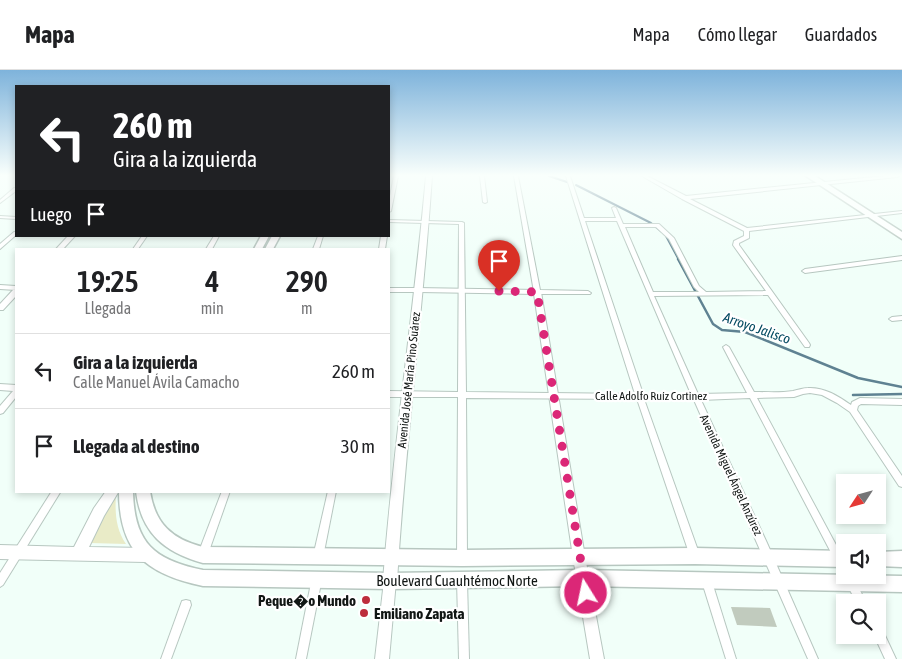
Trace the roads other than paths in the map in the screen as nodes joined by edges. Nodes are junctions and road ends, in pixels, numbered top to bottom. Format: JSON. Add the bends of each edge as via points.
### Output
{"nodes":[{"id":1,"x":427,"y":203,"type":"edge"},
{"id":2,"x":521,"y":203,"type":"edge"},
{"id":3,"x":577,"y":203,"type":"edge"},
{"id":4,"x":695,"y":203,"type":"edge"},
{"id":5,"x":852,"y":203,"type":"edge"},
{"id":6,"x":614,"y":208,"type":"dead end"},
{"id":7,"x":902,"y":212,"type":"edge"},
{"id":8,"x":871,"y":216,"type":"junction"},
{"id":9,"x":0,"y":217,"type":"edge"},
{"id":10,"x":15,"y":218,"type":"edge"},
{"id":11,"x":582,"y":219,"type":"junction"},
{"id":12,"x":390,"y":221,"type":"edge"},
{"id":13,"x":426,"y":221,"type":"junction"},
{"id":14,"x":620,"y":223,"type":"junction"},
{"id":15,"x":746,"y":230,"type":"junction"},
{"id":16,"x":15,"y":234,"type":"edge"},
{"id":17,"x":902,"y":236,"type":"edge"},
{"id":18,"x":71,"y":237,"type":"edge"},
{"id":19,"x":144,"y":237,"type":"edge"},
{"id":20,"x":216,"y":237,"type":"edge"},
{"id":21,"x":0,"y":247,"type":"edge"},
{"id":22,"x":61,"y":248,"type":"edge"},
{"id":23,"x":136,"y":248,"type":"edge"},
{"id":24,"x":210,"y":248,"type":"edge"},
{"id":25,"x":902,"y":258,"type":"edge"},
{"id":26,"x":805,"y":271,"type":"dead end"},
{"id":27,"x":0,"y":287,"type":"edge"},
{"id":28,"x":15,"y":288,"type":"edge"},
{"id":29,"x":390,"y":290,"type":"edge"},
{"id":30,"x":419,"y":290,"type":"junction"},
{"id":31,"x":462,"y":290,"type":"junction"},
{"id":32,"x":537,"y":292,"type":"junction"},
{"id":33,"x":15,"y":293,"type":"edge"},
{"id":34,"x":588,"y":293,"type":"dead end"},
{"id":35,"x":703,"y":293,"type":"junction"},
{"id":36,"x":771,"y":293,"type":"junction"},
{"id":37,"x":652,"y":294,"type":"junction"},
{"id":38,"x":0,"y":308,"type":"edge"},
{"id":39,"x":902,"y":318,"type":"edge"},
{"id":40,"x":892,"y":319,"type":"dead end"},
{"id":41,"x":807,"y":345,"type":"dead end"},
{"id":42,"x":726,"y":347,"type":"dead end"},
{"id":43,"x":0,"y":387,"type":"edge"},
{"id":44,"x":15,"y":390,"type":"edge"},
{"id":45,"x":15,"y":391,"type":"edge"},
{"id":46,"x":390,"y":394,"type":"edge"},
{"id":47,"x":407,"y":394,"type":"junction"},
{"id":48,"x":461,"y":394,"type":"junction"},
{"id":49,"x":554,"y":394,"type":"junction"},
{"id":50,"x":753,"y":395,"type":"junction"},
{"id":51,"x":640,"y":397,"type":"junction"},
{"id":52,"x":695,"y":397,"type":"junction"},
{"id":53,"x":902,"y":402,"type":"edge"},
{"id":54,"x":853,"y":410,"type":"junction"},
{"id":55,"x":0,"y":411,"type":"edge"},
{"id":56,"x":902,"y":483,"type":"edge"},
{"id":57,"x":56,"y":493,"type":"edge"},
{"id":58,"x":112,"y":493,"type":"edge"},
{"id":59,"x":126,"y":493,"type":"edge"},
{"id":60,"x":143,"y":493,"type":"edge"},
{"id":61,"x":225,"y":493,"type":"edge"},
{"id":62,"x":332,"y":493,"type":"edge"},
{"id":63,"x":836,"y":548,"type":"edge"},
{"id":64,"x":0,"y":552,"type":"edge"},
{"id":65,"x":79,"y":552,"type":"junction"},
{"id":66,"x":19,"y":553,"type":"junction"},
{"id":67,"x":146,"y":555,"type":"junction"},
{"id":68,"x":203,"y":555,"type":"junction"},
{"id":69,"x":318,"y":556,"type":"junction"},
{"id":70,"x":695,"y":556,"type":"junction"},
{"id":71,"x":391,"y":557,"type":"junction"},
{"id":72,"x":578,"y":557,"type":"junction"},
{"id":73,"x":462,"y":558,"type":"junction"},
{"id":74,"x":769,"y":558,"type":"junction"},
{"id":75,"x":836,"y":559,"type":"edge"},
{"id":76,"x":886,"y":559,"type":"edge"},
{"id":77,"x":902,"y":559,"type":"edge"},
{"id":78,"x":317,"y":578,"type":"junction"},
{"id":79,"x":583,"y":578,"type":"junction"},
{"id":80,"x":462,"y":580,"type":"junction"},
{"id":81,"x":390,"y":581,"type":"junction"},
{"id":82,"x":0,"y":582,"type":"edge"},
{"id":83,"x":707,"y":582,"type":"junction"},
{"id":84,"x":781,"y":583,"type":"junction"},
{"id":85,"x":836,"y":584,"type":"edge"},
{"id":86,"x":852,"y":584,"type":"edge"},
{"id":87,"x":886,"y":584,"type":"edge"},
{"id":88,"x":902,"y":584,"type":"edge"},
{"id":89,"x":857,"y":594,"type":"edge"},
{"id":90,"x":186,"y":606,"type":"dead end"},
{"id":91,"x":884,"y":644,"type":"edge"},
{"id":92,"x":166,"y":659,"type":"edge"},
{"id":93,"x":301,"y":659,"type":"edge"},
{"id":94,"x":382,"y":659,"type":"edge"},
{"id":95,"x":464,"y":659,"type":"edge"},
{"id":96,"x":597,"y":659,"type":"edge"},
{"id":97,"x":731,"y":659,"type":"edge"},
{"id":98,"x":813,"y":659,"type":"edge"},
{"id":99,"x":891,"y":659,"type":"edge"}],
"edges":[{"from":1,"to":13,"type":"main road","name":"Avenida José María Pino Suárez"},
{"from":2,"to":32,"type":"street"},
{"from":3,"to":11,"type":"street"},
{"from":4,"to":15,"type":"street"},
{"from":5,"to":8,"type":"main road"},
{"from":6,"to":14,"type":"street","name":"Avenida Miguel Ángel Anzúrez"},
{"from":7,"to":8,"type":"street"},
{"from":8,"to":15,"type":"street"},
{"from":8,"to":17,"type":"main road"},
{"from":9,"to":10,"type":"street"},
{"from":11,"to":14,"type":"street"},
{"from":11,"to":51,"type":"street"},
{"from":12,"to":13,"type":"street"},
{"from":13,"to":30,"type":"main road","name":"Avenida José María Pino Suárez"},
{"from":13,"to":31,"type":"street","via":[[462,222]]},
{"from":14,"to":35,"type":"street","via":[[657,225],[671,238]]},
{"from":14,"to":37,"type":"street","name":"Avenida Miguel Ángel Anzúrez"},
{"from":15,"to":36,"type":"street","via":[[747,237],[736,245]]},
{"from":16,"to":21,"type":"street"},
{"from":18,"to":22,"type":"street"},
{"from":19,"to":23,"type":"street"},
{"from":20,"to":24,"type":"street"},
{"from":25,"to":26,"type":"street"},
{"from":27,"to":28,"type":"street"},
{"from":29,"to":30,"type":"street"},
{"from":30,"to":31,"type":"street"},
{"from":30,"to":47,"type":"main road","name":"Avenida José María Pino Suárez"},
{"from":31,"to":32,"type":"street"},
{"from":31,"to":48,"type":"street"},
{"from":32,"to":34,"type":"street"},
{"from":32,"to":49,"type":"street"},
{"from":33,"to":38,"type":"street"},
{"from":35,"to":36,"type":"street"},
{"from":35,"to":37,"type":"street"},
{"from":36,"to":41,"type":"street"},
{"from":37,"to":52,"type":"street","name":"Avenida Miguel Ángel Anzúrez"},
{"from":39,"to":40,"type":"street"},
{"from":42,"to":50,"type":"street"},
{"from":43,"to":44,"type":"street"},
{"from":45,"to":55,"type":"street"},
{"from":46,"to":47,"type":"street","name":"Calle Adolfo Ruíz Cortinez"},
{"from":47,"to":48,"type":"street","name":"Calle Adolfo Ruíz Cortinez"},
{"from":47,"to":71,"type":"main road","name":"Avenida José María Pino Suárez"},
{"from":48,"to":49,"type":"street","name":"Calle Adolfo Ruíz Cortinez"},
{"from":48,"to":73,"type":"street"},
{"from":49,"to":51,"type":"street","name":"Calle Adolfo Ruíz Cortinez"},
{"from":49,"to":72,"type":"street"},
{"from":50,"to":52,"type":"street","name":"Calle Adolfo Ruíz Cortinez"},
{"from":50,"to":54,"type":"street","name":"Calle Adolfo Ruíz Cortinez","via":[[815,390]]},
{"from":50,"to":63,"type":"street"},
{"from":51,"to":52,"type":"street","name":"Calle Adolfo Ruíz Cortinez"},
{"from":51,"to":70,"type":"street"},
{"from":52,"to":74,"type":"street","name":"Avenida Miguel Ángel Anzúrez"},
{"from":53,"to":54,"type":"street","via":[[860,401]]},
{"from":54,"to":56,"type":"street"},
{"from":57,"to":66,"type":"street"},
{"from":58,"to":65,"type":"main road"},
{"from":59,"to":67,"type":"main road","name":"Boulevard Cuauhtémoc Norte","via":[[128,524]]},
{"from":60,"to":68,"type":"main road","name":"Boulevard Cuauhtémoc Norte","via":[[144,505],[163,537],[187,552]]},
{"from":61,"to":68,"type":"street"},
{"from":62,"to":69,"type":"street"},
{"from":64,"to":66,"type":"main road"},
{"from":65,"to":66,"type":"main road"},
{"from":65,"to":67,"type":"main road"},
{"from":66,"to":82,"type":"street"},
{"from":67,"to":78,"type":"main road","name":"Boulevard Cuauhtémoc Norte","via":[[161,565],[192,576]]},
{"from":68,"to":69,"type":"main road","name":"Boulevard Cuauhtémoc Norte"},
{"from":69,"to":71,"type":"main road","name":"Boulevard Cuauhtémoc Norte"},
{"from":70,"to":72,"type":"main road","name":"Boulevard Cuauhtémoc Norte"},
{"from":70,"to":74,"type":"main road","name":"Boulevard Cuauhtémoc Norte"},
{"from":71,"to":73,"type":"main road","name":"Boulevard Cuauhtémoc Norte"},
{"from":71,"to":81,"type":"main road","name":"Avenida José María Pino Suárez"},
{"from":72,"to":73,"type":"main road","name":"Boulevard Cuauhtémoc Norte"},
{"from":72,"to":79,"type":"street"},
{"from":74,"to":75,"type":"main road","name":"Boulevard Cuauhtémoc Norte"},
{"from":74,"to":84,"type":"street","name":"Avenida Miguel Ángel Anzúrez"},
{"from":76,"to":77,"type":"main road"},
{"from":78,"to":81,"type":"main road","name":"Boulevard Cuauhtémoc Norte"},
{"from":78,"to":93,"type":"street"},
{"from":79,"to":80,"type":"main road","name":"Boulevard Cuauhtémoc Norte"},
{"from":79,"to":83,"type":"main road","name":"Boulevard Cuauhtémoc Norte"},
{"from":79,"to":96,"type":"street"},
{"from":80,"to":81,"type":"main road","name":"Boulevard Cuauhtémoc Norte"},
{"from":80,"to":95,"type":"street"},
{"from":81,"to":94,"type":"street","name":"Avenida José María Pino Suárez"},
{"from":83,"to":84,"type":"main road","name":"Boulevard Cuauhtémoc Norte"},
{"from":83,"to":97,"type":"street"},
{"from":84,"to":85,"type":"main road","name":"Boulevard Cuauhtémoc Norte"},
{"from":84,"to":98,"type":"street","name":"Avenida Miguel Ángel Anzúrez"},
{"from":86,"to":89,"type":"street"},
{"from":87,"to":88,"type":"main road","name":"Boulevard Cuauhtémoc Norte"},
{"from":90,"to":92,"type":"street"},
{"from":91,"to":99,"type":"street"}]}
